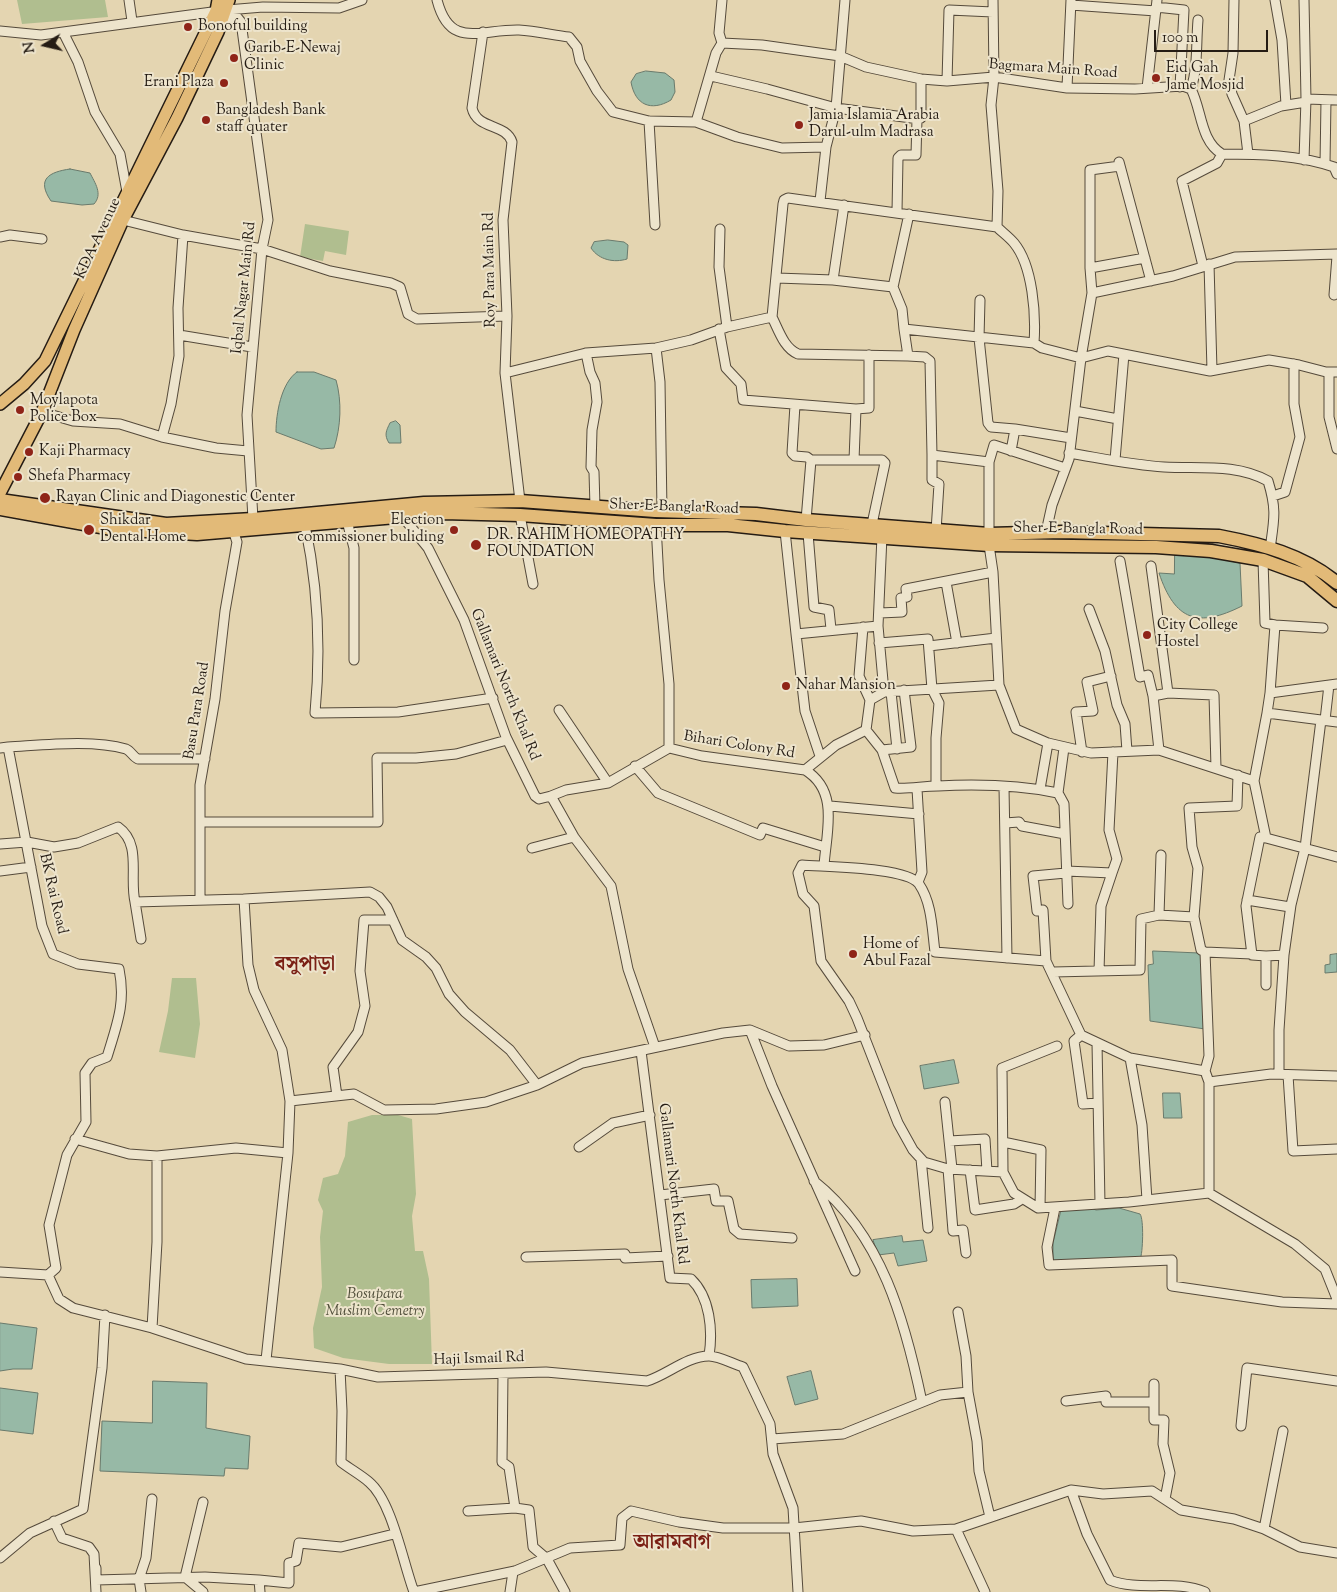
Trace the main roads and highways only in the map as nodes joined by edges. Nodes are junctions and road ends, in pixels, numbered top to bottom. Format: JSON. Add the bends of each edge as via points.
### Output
{"nodes":[{"id":1,"x":223,"y":8,"type":"edge"},
{"id":2,"x":32,"y":376,"type":"junction"},
{"id":3,"x":51,"y":388,"type":"junction"},
{"id":4,"x":0,"y":404,"type":"edge"},
{"id":5,"x":0,"y":493,"type":"edge"},
{"id":6,"x":0,"y":500,"type":"edge"},
{"id":7,"x":0,"y":509,"type":"edge"},
{"id":8,"x":668,"y":511,"type":"junction"},
{"id":9,"x":369,"y":513,"type":"junction"},
{"id":10,"x":674,"y":525,"type":"junction"},
{"id":11,"x":807,"y":527,"type":"junction"},
{"id":12,"x":1062,"y":532,"type":"junction"},
{"id":13,"x":989,"y":539,"type":"junction"},
{"id":14,"x":1157,"y":540,"type":"junction"},
{"id":15,"x":1063,"y":546,"type":"junction"},
{"id":16,"x":1337,"y":582,"type":"edge"},
{"id":17,"x":1337,"y":601,"type":"edge"}],
"edges":[{"from":1,"to":2,"type":"main road","name":"KDA Avenue","via":[[127,192],[45,362]]},
{"from":1,"to":3,"type":"main road","name":"KDA Avenue","via":[[177,118],[123,220]]},
{"from":2,"to":3,"type":"main road"},
{"from":2,"to":4,"type":"main road","name":"KDA Avenue"},
{"from":3,"to":5,"type":"main road","name":"KDA Avenue"},
{"from":6,"to":9,"type":"highway","name":"Sher-E-Bangla Road","via":[[166,524]]},
{"from":7,"to":9,"type":"highway","name":"Sher-E-Bangla Road","via":[[112,530],[197,534],[347,521]]},
{"from":8,"to":9,"type":"highway","name":"Sher-E-Bangla Road","via":[[520,501],[424,503]]},
{"from":8,"to":10,"type":"highway"},
{"from":8,"to":11,"type":"highway","name":"Sher-E-Bangla Road","via":[[756,514]]},
{"from":9,"to":10,"type":"highway","name":"Sher-E-Bangla Road","via":[[520,516]]},
{"from":10,"to":11,"type":"highway","name":"Sher-E-Bangla Road","via":[[728,525],[785,531]]},
{"from":11,"to":13,"type":"highway","name":"Sher-E-Bangla Road","via":[[928,542]]},
{"from":11,"to":13,"type":"highway","name":"Sher-E-Bangla Road","via":[[872,524]]},
{"from":12,"to":13,"type":"highway","name":"Sher-E-Bangla Road"},
{"from":12,"to":14,"type":"highway","name":"Sher-E-Bangla Road"},
{"from":12,"to":15,"type":"highway"},
{"from":13,"to":15,"type":"highway","name":"Sher-E-Bangla Road"},
{"from":14,"to":15,"type":"highway","name":"Sher-E-Bangla Road"},
{"from":14,"to":16,"type":"highway","name":"Sher-E-Bangla Road","via":[[1220,536],[1270,548],[1314,565]]},
{"from":14,"to":17,"type":"highway","name":"Sher-E-Bangla Road","via":[[1262,560],[1307,576]]}]}
